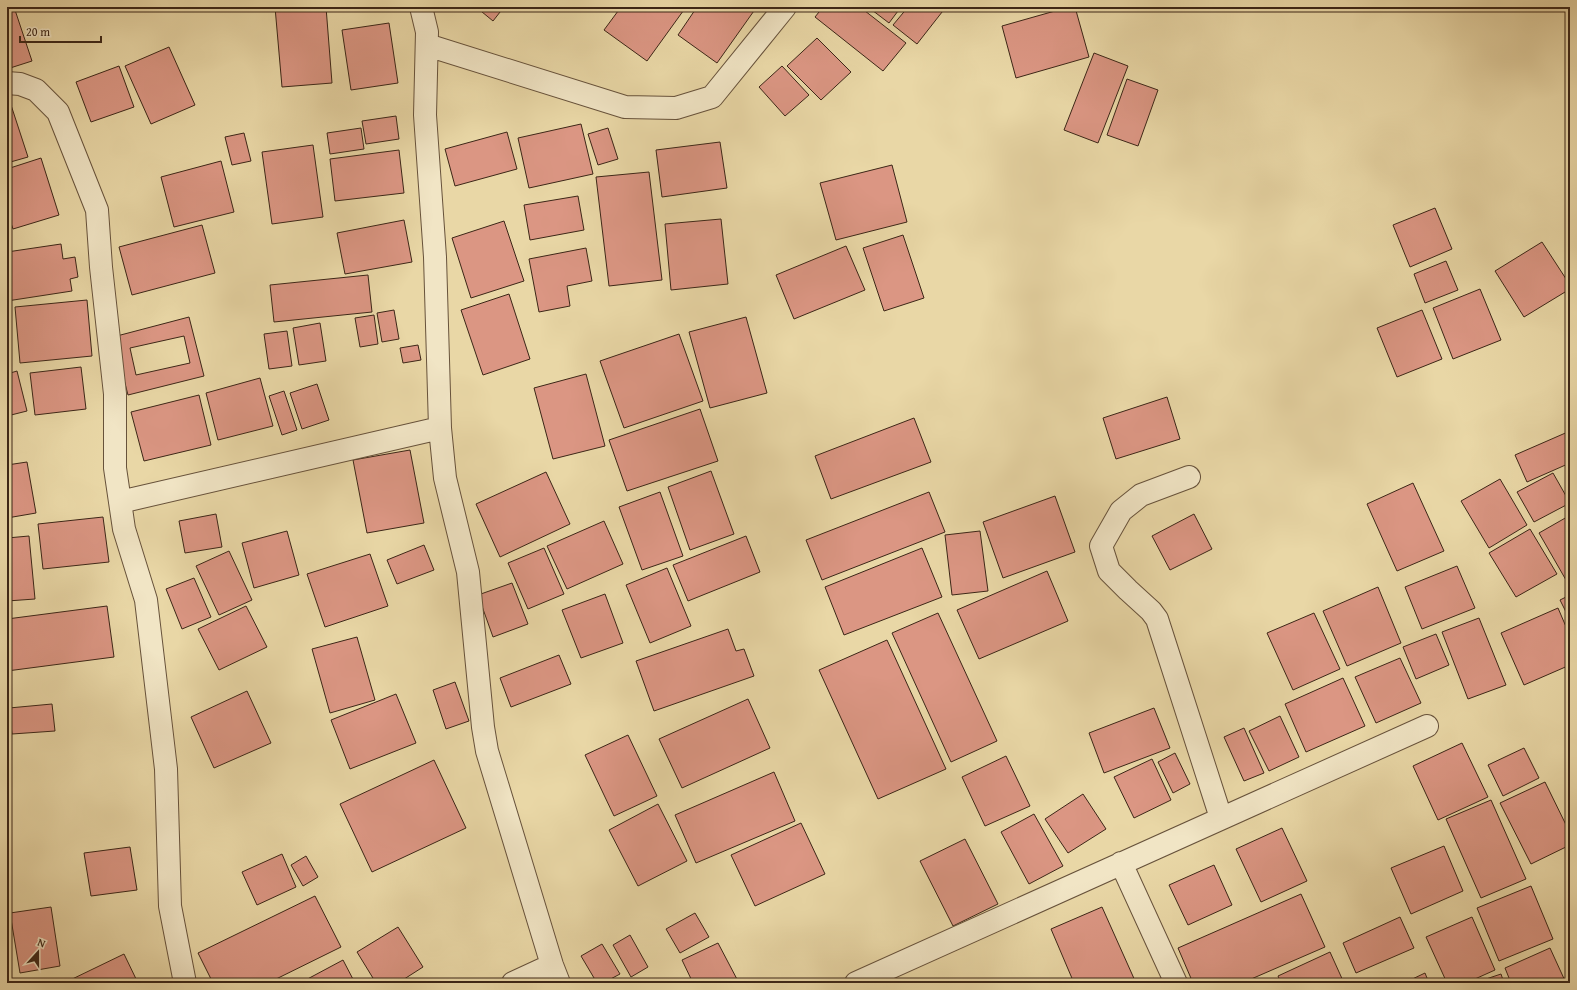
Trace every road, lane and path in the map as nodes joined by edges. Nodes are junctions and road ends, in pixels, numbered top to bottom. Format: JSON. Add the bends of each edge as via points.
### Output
{"nodes":[{"id":1,"x":421,"y":7,"type":"edge"},
{"id":2,"x":785,"y":7,"type":"edge"},
{"id":3,"x":427,"y":45,"type":"junction"},
{"id":4,"x":7,"y":83,"type":"edge"},
{"id":5,"x":440,"y":428,"type":"junction"},
{"id":6,"x":1189,"y":477,"type":"dead end"},
{"id":7,"x":120,"y":502,"type":"junction"},
{"id":8,"x":1427,"y":726,"type":"dead end"},
{"id":9,"x":1221,"y":818,"type":"junction"},
{"id":10,"x":1121,"y":863,"type":"junction"},
{"id":11,"x":555,"y":974,"type":"edge"},
{"id":12,"x":185,"y":983,"type":"edge"},
{"id":13,"x":513,"y":983,"type":"edge"},
{"id":14,"x":856,"y":983,"type":"edge"},
{"id":15,"x":1176,"y":983,"type":"edge"}],
"edges":[{"from":1,"to":3,"type":"street","via":[[427,32]]},
{"from":2,"to":3,"type":"street","via":[[712,97],[676,108],[625,106]]},
{"from":3,"to":5,"type":"street","via":[[425,115],[435,257]]},
{"from":4,"to":7,"type":"street","via":[[20,84],[36,90],[58,112],[97,210],[115,394],[115,468]]},
{"from":5,"to":7,"type":"street"},
{"from":5,"to":11,"type":"street","via":[[445,478],[468,572],[487,751]]},
{"from":6,"to":9,"type":"street","via":[[1141,495],[1121,512],[1101,546],[1109,571],[1157,619]]},
{"from":7,"to":12,"type":"street","via":[[124,528],[146,600],[166,769],[170,906]]},
{"from":8,"to":9,"type":"street"},
{"from":9,"to":10,"type":"street"},
{"from":10,"to":14,"type":"street"},
{"from":10,"to":15,"type":"street"},
{"from":11,"to":13,"type":"street"}]}
